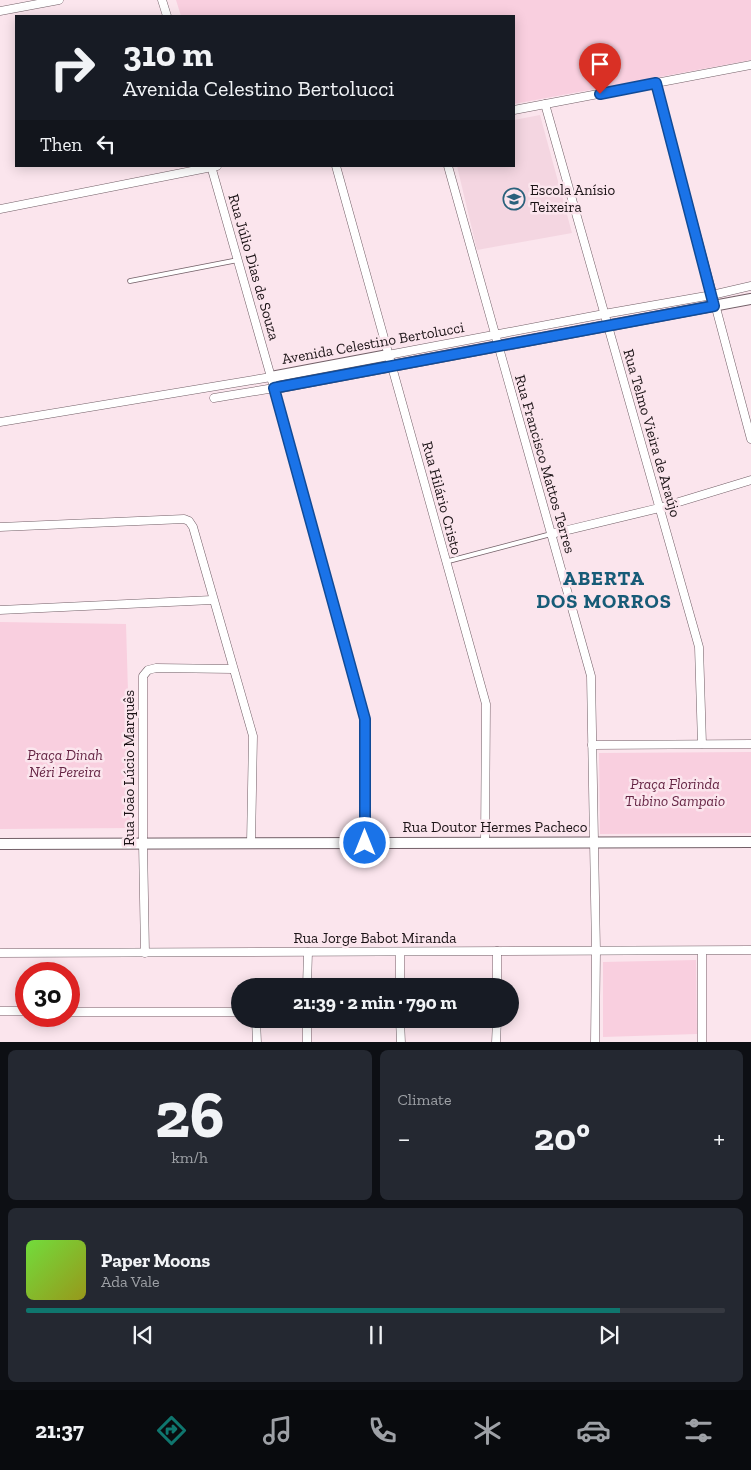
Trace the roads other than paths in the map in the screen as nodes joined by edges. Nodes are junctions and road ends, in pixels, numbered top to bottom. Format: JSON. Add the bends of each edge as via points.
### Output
{"nodes":[{"id":1,"x":59,"y":0,"type":"edge"},
{"id":2,"x":162,"y":0,"type":"edge"},
{"id":3,"x":0,"y":11,"type":"edge"},
{"id":4,"x":167,"y":15,"type":"edge"},
{"id":5,"x":751,"y":65,"type":"edge"},
{"id":6,"x":656,"y":83,"type":"junction"},
{"id":7,"x":545,"y":104,"type":"junction"},
{"id":8,"x":515,"y":110,"type":"edge"},
{"id":9,"x":213,"y":167,"type":"edge"},
{"id":10,"x":336,"y":167,"type":"edge"},
{"id":11,"x":448,"y":167,"type":"edge"},
{"id":12,"x":0,"y":209,"type":"edge"},
{"id":13,"x":238,"y":260,"type":"junction"},
{"id":14,"x":130,"y":280,"type":"dead end"},
{"id":15,"x":751,"y":286,"type":"edge"},
{"id":16,"x":712,"y":296,"type":"junction"},
{"id":17,"x":751,"y":299,"type":"edge"},
{"id":18,"x":714,"y":306,"type":"junction"},
{"id":19,"x":604,"y":314,"type":"junction"},
{"id":20,"x":607,"y":326,"type":"junction"},
{"id":21,"x":496,"y":341,"type":"junction"},
{"id":22,"x":388,"y":355,"type":"junction"},
{"id":23,"x":391,"y":366,"type":"junction"},
{"id":24,"x":271,"y":377,"type":"junction"},
{"id":25,"x":274,"y":388,"type":"junction"},
{"id":26,"x":214,"y":398,"type":"dead end"},
{"id":27,"x":0,"y":422,"type":"edge"},
{"id":28,"x":751,"y":439,"type":"edge"},
{"id":29,"x":751,"y":480,"type":"edge"},
{"id":30,"x":659,"y":508,"type":"junction"},
{"id":31,"x":0,"y":527,"type":"edge"},
{"id":32,"x":551,"y":534,"type":"junction"},
{"id":33,"x":445,"y":562,"type":"junction"},
{"id":34,"x":212,"y":600,"type":"junction"},
{"id":35,"x":0,"y":610,"type":"edge"},
{"id":36,"x":233,"y":669,"type":"junction"},
{"id":37,"x":702,"y":744,"type":"junction"},
{"id":38,"x":751,"y":744,"type":"edge"},
{"id":39,"x":592,"y":745,"type":"junction"},
{"id":40,"x":485,"y":842,"type":"junction"},
{"id":41,"x":595,"y":842,"type":"junction"},
{"id":42,"x":751,"y":842,"type":"edge"},
{"id":43,"x":143,"y":843,"type":"junction"},
{"id":44,"x":251,"y":843,"type":"junction"},
{"id":45,"x":365,"y":843,"type":"junction"},
{"id":46,"x":0,"y":844,"type":"edge"},
{"id":47,"x":751,"y":950,"type":"edge"},
{"id":48,"x":497,"y":951,"type":"junction"},
{"id":49,"x":596,"y":951,"type":"junction"},
{"id":50,"x":702,"y":951,"type":"junction"},
{"id":51,"x":308,"y":952,"type":"junction"},
{"id":52,"x":400,"y":952,"type":"junction"},
{"id":53,"x":0,"y":953,"type":"edge"},
{"id":54,"x":145,"y":953,"type":"junction"},
{"id":55,"x":307,"y":978,"type":"edge"},
{"id":56,"x":400,"y":978,"type":"edge"},
{"id":57,"x":497,"y":978,"type":"edge"},
{"id":58,"x":0,"y":1011,"type":"edge"},
{"id":59,"x":15,"y":1012,"type":"edge"},
{"id":60,"x":80,"y":1012,"type":"edge"},
{"id":61,"x":231,"y":1012,"type":"edge"},
{"id":62,"x":256,"y":1028,"type":"edge"},
{"id":63,"x":307,"y":1028,"type":"edge"},
{"id":64,"x":400,"y":1028,"type":"edge"},
{"id":65,"x":497,"y":1028,"type":"edge"},
{"id":66,"x":256,"y":1042,"type":"edge"},
{"id":67,"x":307,"y":1042,"type":"edge"},
{"id":68,"x":401,"y":1042,"type":"edge"},
{"id":69,"x":496,"y":1042,"type":"edge"},
{"id":70,"x":595,"y":1042,"type":"edge"},
{"id":71,"x":702,"y":1042,"type":"edge"}],
"edges":[{"from":1,"to":3,"type":"street"},
{"from":2,"to":4,"type":"street"},
{"from":5,"to":6,"type":"street"},
{"from":6,"to":7,"type":"street"},
{"from":6,"to":16,"type":"street"},
{"from":7,"to":8,"type":"street"},
{"from":7,"to":19,"type":"street","name":"Rua Telmo Vieira de Araújo"},
{"from":9,"to":12,"type":"street"},
{"from":9,"to":13,"type":"street","name":"Rua Júlio Dias de Souza"},
{"from":10,"to":22,"type":"street","name":"Rua Hilário Cristo"},
{"from":11,"to":21,"type":"street","name":"Rua Francisco Mattos Terres"},
{"from":13,"to":14,"type":"lane"},
{"from":13,"to":24,"type":"street","name":"Rua Júlio Dias de Souza"},
{"from":15,"to":16,"type":"street","name":"Avenida Celestino Bertolucci"},
{"from":16,"to":18,"type":"street"},
{"from":16,"to":19,"type":"street","name":"Avenida Celestino Bertolucci"},
{"from":17,"to":18,"type":"street","name":"Avenida Celestino Bertolucci"},
{"from":18,"to":20,"type":"street","name":"Avenida Celestino Bertolucci"},
{"from":18,"to":28,"type":"street"},
{"from":19,"to":20,"type":"street","name":"Rua Telmo Vieira de Araújo"},
{"from":19,"to":21,"type":"street","name":"Avenida Celestino Bertolucci"},
{"from":20,"to":21,"type":"street","name":"Avenida Celestino Bertolucci"},
{"from":20,"to":30,"type":"street","name":"Rua Telmo Vieira de Araújo"},
{"from":21,"to":22,"type":"street","name":"Avenida Celestino Bertolucci"},
{"from":21,"to":23,"type":"street","name":"Avenida Celestino Bertolucci"},
{"from":21,"to":32,"type":"street","name":"Rua Francisco Mattos Terres"},
{"from":22,"to":23,"type":"street","name":"Rua Hilário Cristo"},
{"from":22,"to":24,"type":"street","name":"Avenida Celestino Bertolucci"},
{"from":23,"to":25,"type":"street","name":"Avenida Celestino Bertolucci"},
{"from":23,"to":33,"type":"street","name":"Rua Hilário Cristo"},
{"from":24,"to":25,"type":"street","name":"Rua Júlio Dias de Souza"},
{"from":24,"to":27,"type":"street","name":"Avenida Celestino Bertolucci"},
{"from":25,"to":26,"type":"street","name":"Avenida Celestino Bertolucci"},
{"from":25,"to":45,"type":"street","name":"Rua Júlio Dias de Souza","via":[[365,719]]},
{"from":29,"to":30,"type":"street"},
{"from":30,"to":32,"type":"street"},
{"from":30,"to":37,"type":"street","name":"Rua Telmo Vieira de Araújo","via":[[698,647]]},
{"from":31,"to":34,"type":"street","via":[[184,519],[192,527]]},
{"from":32,"to":33,"type":"lane"},
{"from":32,"to":39,"type":"street","name":"Rua Francisco Mattos Terres","via":[[591,676]]},
{"from":33,"to":40,"type":"street","name":"Rua Hilário Cristo","via":[[486,704]]},
{"from":34,"to":35,"type":"street"},
{"from":34,"to":36,"type":"street"},
{"from":36,"to":43,"type":"street","name":"Rua João Lúcio Marquês","via":[[156,668],[143,676]]},
{"from":36,"to":44,"type":"street","via":[[253,736]]},
{"from":37,"to":38,"type":"street"},
{"from":37,"to":39,"type":"street"},
{"from":39,"to":41,"type":"street","name":"Rua Francisco Mattos Terres"},
{"from":40,"to":41,"type":"street","name":"Rua Doutor Hermes Pacheco"},
{"from":40,"to":45,"type":"street","name":"Rua Doutor Hermes Pacheco"},
{"from":41,"to":42,"type":"street","name":"Rua Doutor Hermes Pacheco"},
{"from":41,"to":49,"type":"street","name":"Rua Francisco Mattos Terres"},
{"from":43,"to":44,"type":"street","name":"Rua Doutor Hermes Pacheco"},
{"from":43,"to":46,"type":"street","name":"Rua Doutor Hermes Pacheco"},
{"from":43,"to":54,"type":"street","name":"Rua João Lúcio Marquês"},
{"from":44,"to":45,"type":"street","name":"Rua Doutor Hermes Pacheco"},
{"from":47,"to":50,"type":"street","name":"Rua Jorge Babot Miranda"},
{"from":48,"to":49,"type":"street","name":"Rua Jorge Babot Miranda"},
{"from":48,"to":52,"type":"street","name":"Rua Jorge Babot Miranda"},
{"from":48,"to":57,"type":"street"},
{"from":49,"to":50,"type":"street","name":"Rua Jorge Babot Miranda"},
{"from":49,"to":70,"type":"street","name":"Rua Francisco Mattos Terres"},
{"from":50,"to":71,"type":"street"},
{"from":51,"to":52,"type":"street","name":"Rua Jorge Babot Miranda"},
{"from":51,"to":54,"type":"street","name":"Rua Jorge Babot Miranda"},
{"from":51,"to":55,"type":"street"},
{"from":52,"to":56,"type":"street"},
{"from":53,"to":54,"type":"street","name":"Rua Jorge Babot Miranda"},
{"from":58,"to":59,"type":"street"},
{"from":60,"to":61,"type":"street"},
{"from":62,"to":66,"type":"street"},
{"from":63,"to":67,"type":"street"},
{"from":64,"to":68,"type":"street"},
{"from":65,"to":69,"type":"street"}]}
